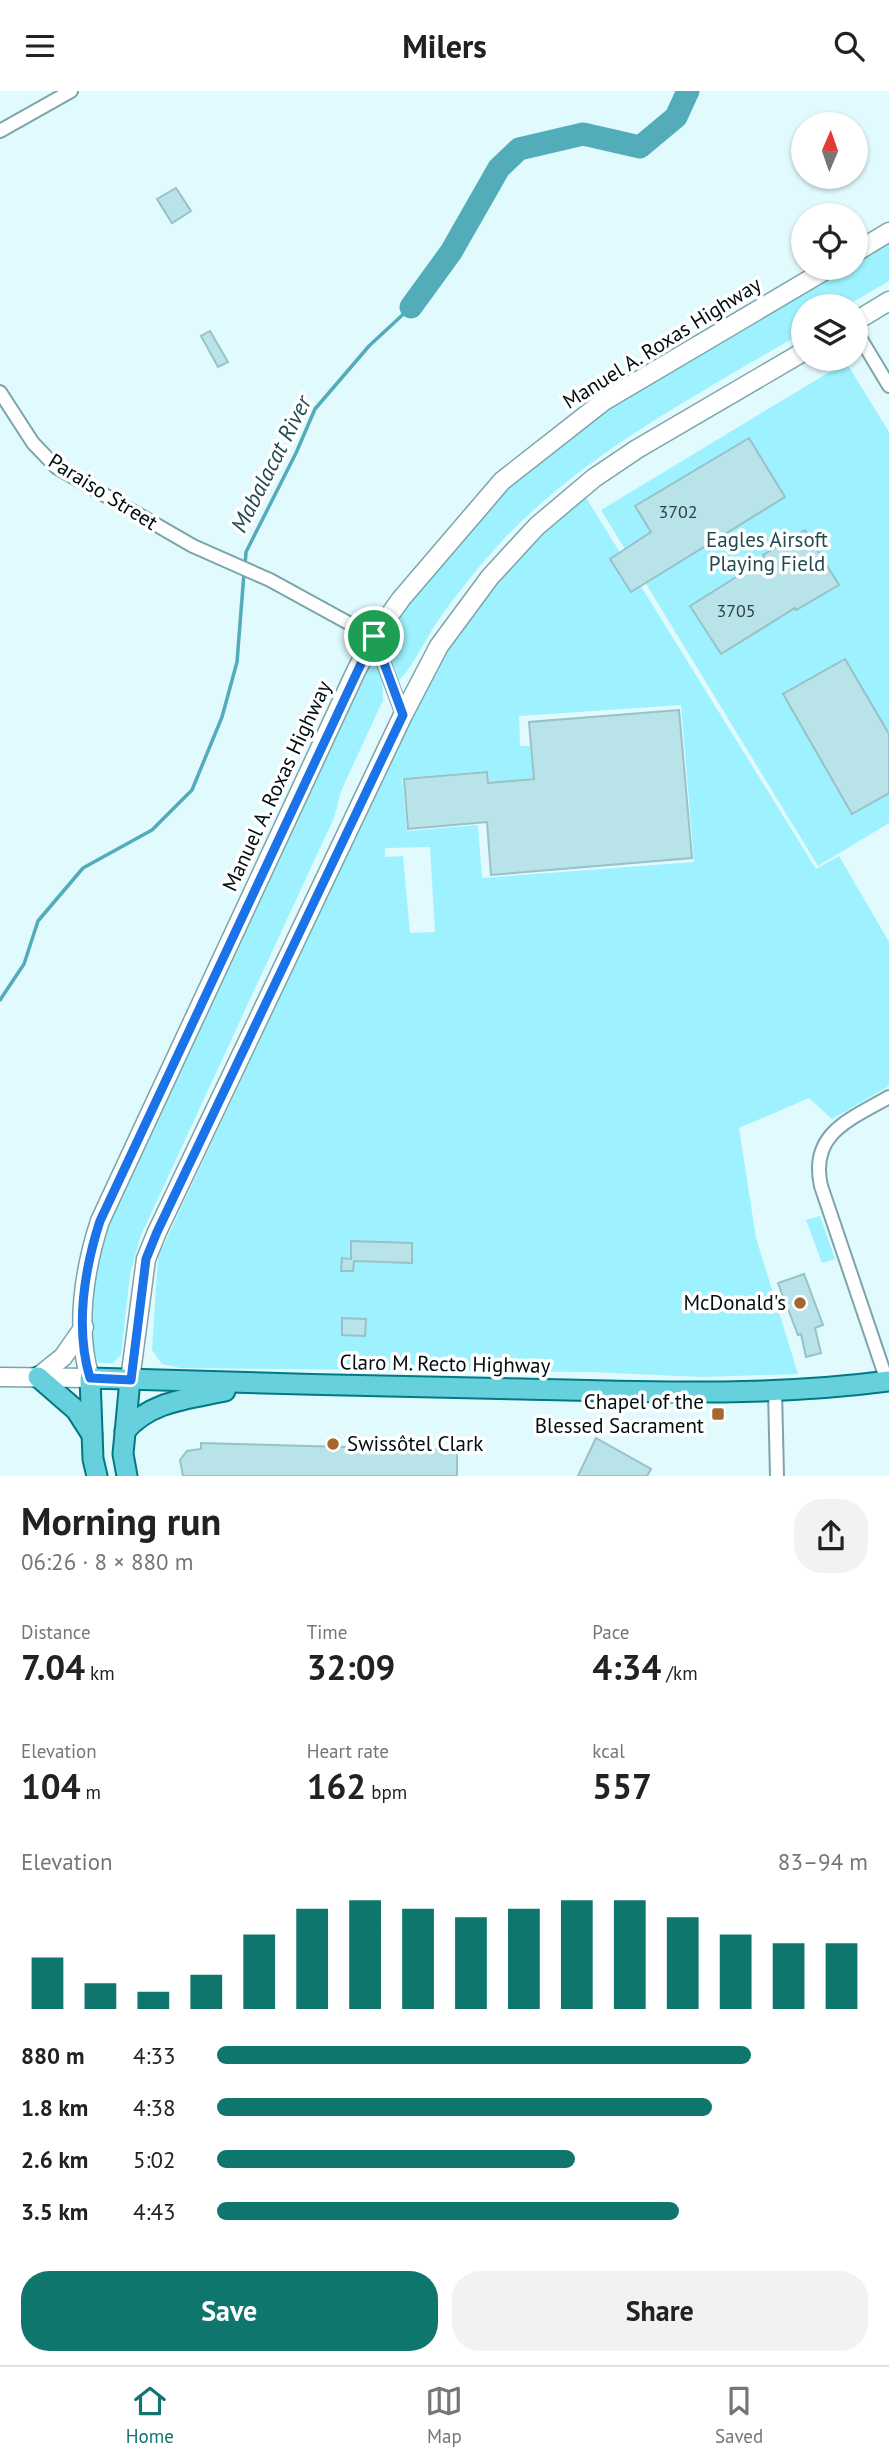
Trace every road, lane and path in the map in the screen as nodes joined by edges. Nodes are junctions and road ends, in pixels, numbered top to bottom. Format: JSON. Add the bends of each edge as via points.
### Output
{"nodes":[{"id":1,"x":71,"y":91,"type":"edge"},
{"id":2,"x":0,"y":131,"type":"edge"},
{"id":3,"x":889,"y":232,"type":"edge"},
{"id":4,"x":868,"y":245,"type":"edge"},
{"id":5,"x":809,"y":280,"type":"edge"},
{"id":6,"x":889,"y":301,"type":"edge"},
{"id":7,"x":868,"y":314,"type":"edge"},
{"id":8,"x":868,"y":351,"type":"edge"},
{"id":9,"x":791,"y":359,"type":"edge"},
{"id":10,"x":889,"y":387,"type":"edge"},
{"id":11,"x":0,"y":392,"type":"edge"},
{"id":12,"x":374,"y":636,"type":"junction"},
{"id":13,"x":403,"y":715,"type":"junction"},
{"id":14,"x":889,"y":1097,"type":"edge"},
{"id":15,"x":83,"y":1327,"type":"junction"},
{"id":16,"x":0,"y":1377,"type":"edge"},
{"id":17,"x":38,"y":1377,"type":"junction"},
{"id":18,"x":90,"y":1378,"type":"junction"},
{"id":19,"x":131,"y":1380,"type":"junction"},
{"id":20,"x":888,"y":1381,"type":"edge"},
{"id":21,"x":255,"y":1385,"type":"junction"},
{"id":22,"x":775,"y":1391,"type":"junction"},
{"id":23,"x":125,"y":1431,"type":"junction"},
{"id":24,"x":92,"y":1435,"type":"junction"},
{"id":25,"x":97,"y":1476,"type":"edge"},
{"id":26,"x":127,"y":1476,"type":"edge"},
{"id":27,"x":777,"y":1476,"type":"edge"}],
"edges":[{"from":1,"to":2,"type":"street"},
{"from":3,"to":4,"type":"main road"},
{"from":5,"to":12,"type":"main road","name":"Manuel A. Roxas Highway","via":[[604,401],[556,436],[502,481]]},
{"from":6,"to":7,"type":"main road"},
{"from":8,"to":10,"type":"street"},
{"from":9,"to":13,"type":"main road","via":[[636,449],[537,526],[490,577],[439,646]]},
{"from":11,"to":12,"type":"street","name":"Paraiso Street","via":[[33,443],[56,467],[193,546],[270,580]]},
{"from":12,"to":13,"type":"street"},
{"from":12,"to":15,"type":"main road","name":"Manuel A. Roxas Highway","via":[[100,1221],[89,1253]]},
{"from":13,"to":19,"type":"main road","via":[[157,1232],[146,1259]]},
{"from":14,"to":20,"type":"street","via":[[835,1129],[818,1164],[821,1187]]},
{"from":15,"to":17,"type":"main road","via":[[63,1357]]},
{"from":15,"to":18,"type":"main road","name":"Manuel A. Roxas Highway","via":[[83,1357]]},
{"from":16,"to":17,"type":"main road","name":"Claro M. Recto Highway"},
{"from":17,"to":18,"type":"main road","name":"Claro M. Recto Highway"},
{"from":17,"to":24,"type":"main road","via":[[76,1410]]},
{"from":18,"to":19,"type":"main road","name":"Claro M. Recto Highway"},
{"from":18,"to":24,"type":"main road","name":"Manuel A. Roxas Highway"},
{"from":19,"to":21,"type":"main road","name":"Claro M. Recto Highway"},
{"from":19,"to":23,"type":"main road"},
{"from":20,"to":22,"type":"main road","name":"Claro M. Recto Highway"},
{"from":21,"to":22,"type":"main road","name":"Claro M. Recto Highway"},
{"from":21,"to":23,"type":"main road","via":[[163,1404],[138,1417]]},
{"from":22,"to":27,"type":"street"},
{"from":23,"to":26,"type":"main road"},
{"from":24,"to":25,"type":"main road","name":"Manuel A. Roxas Highway"}]}
